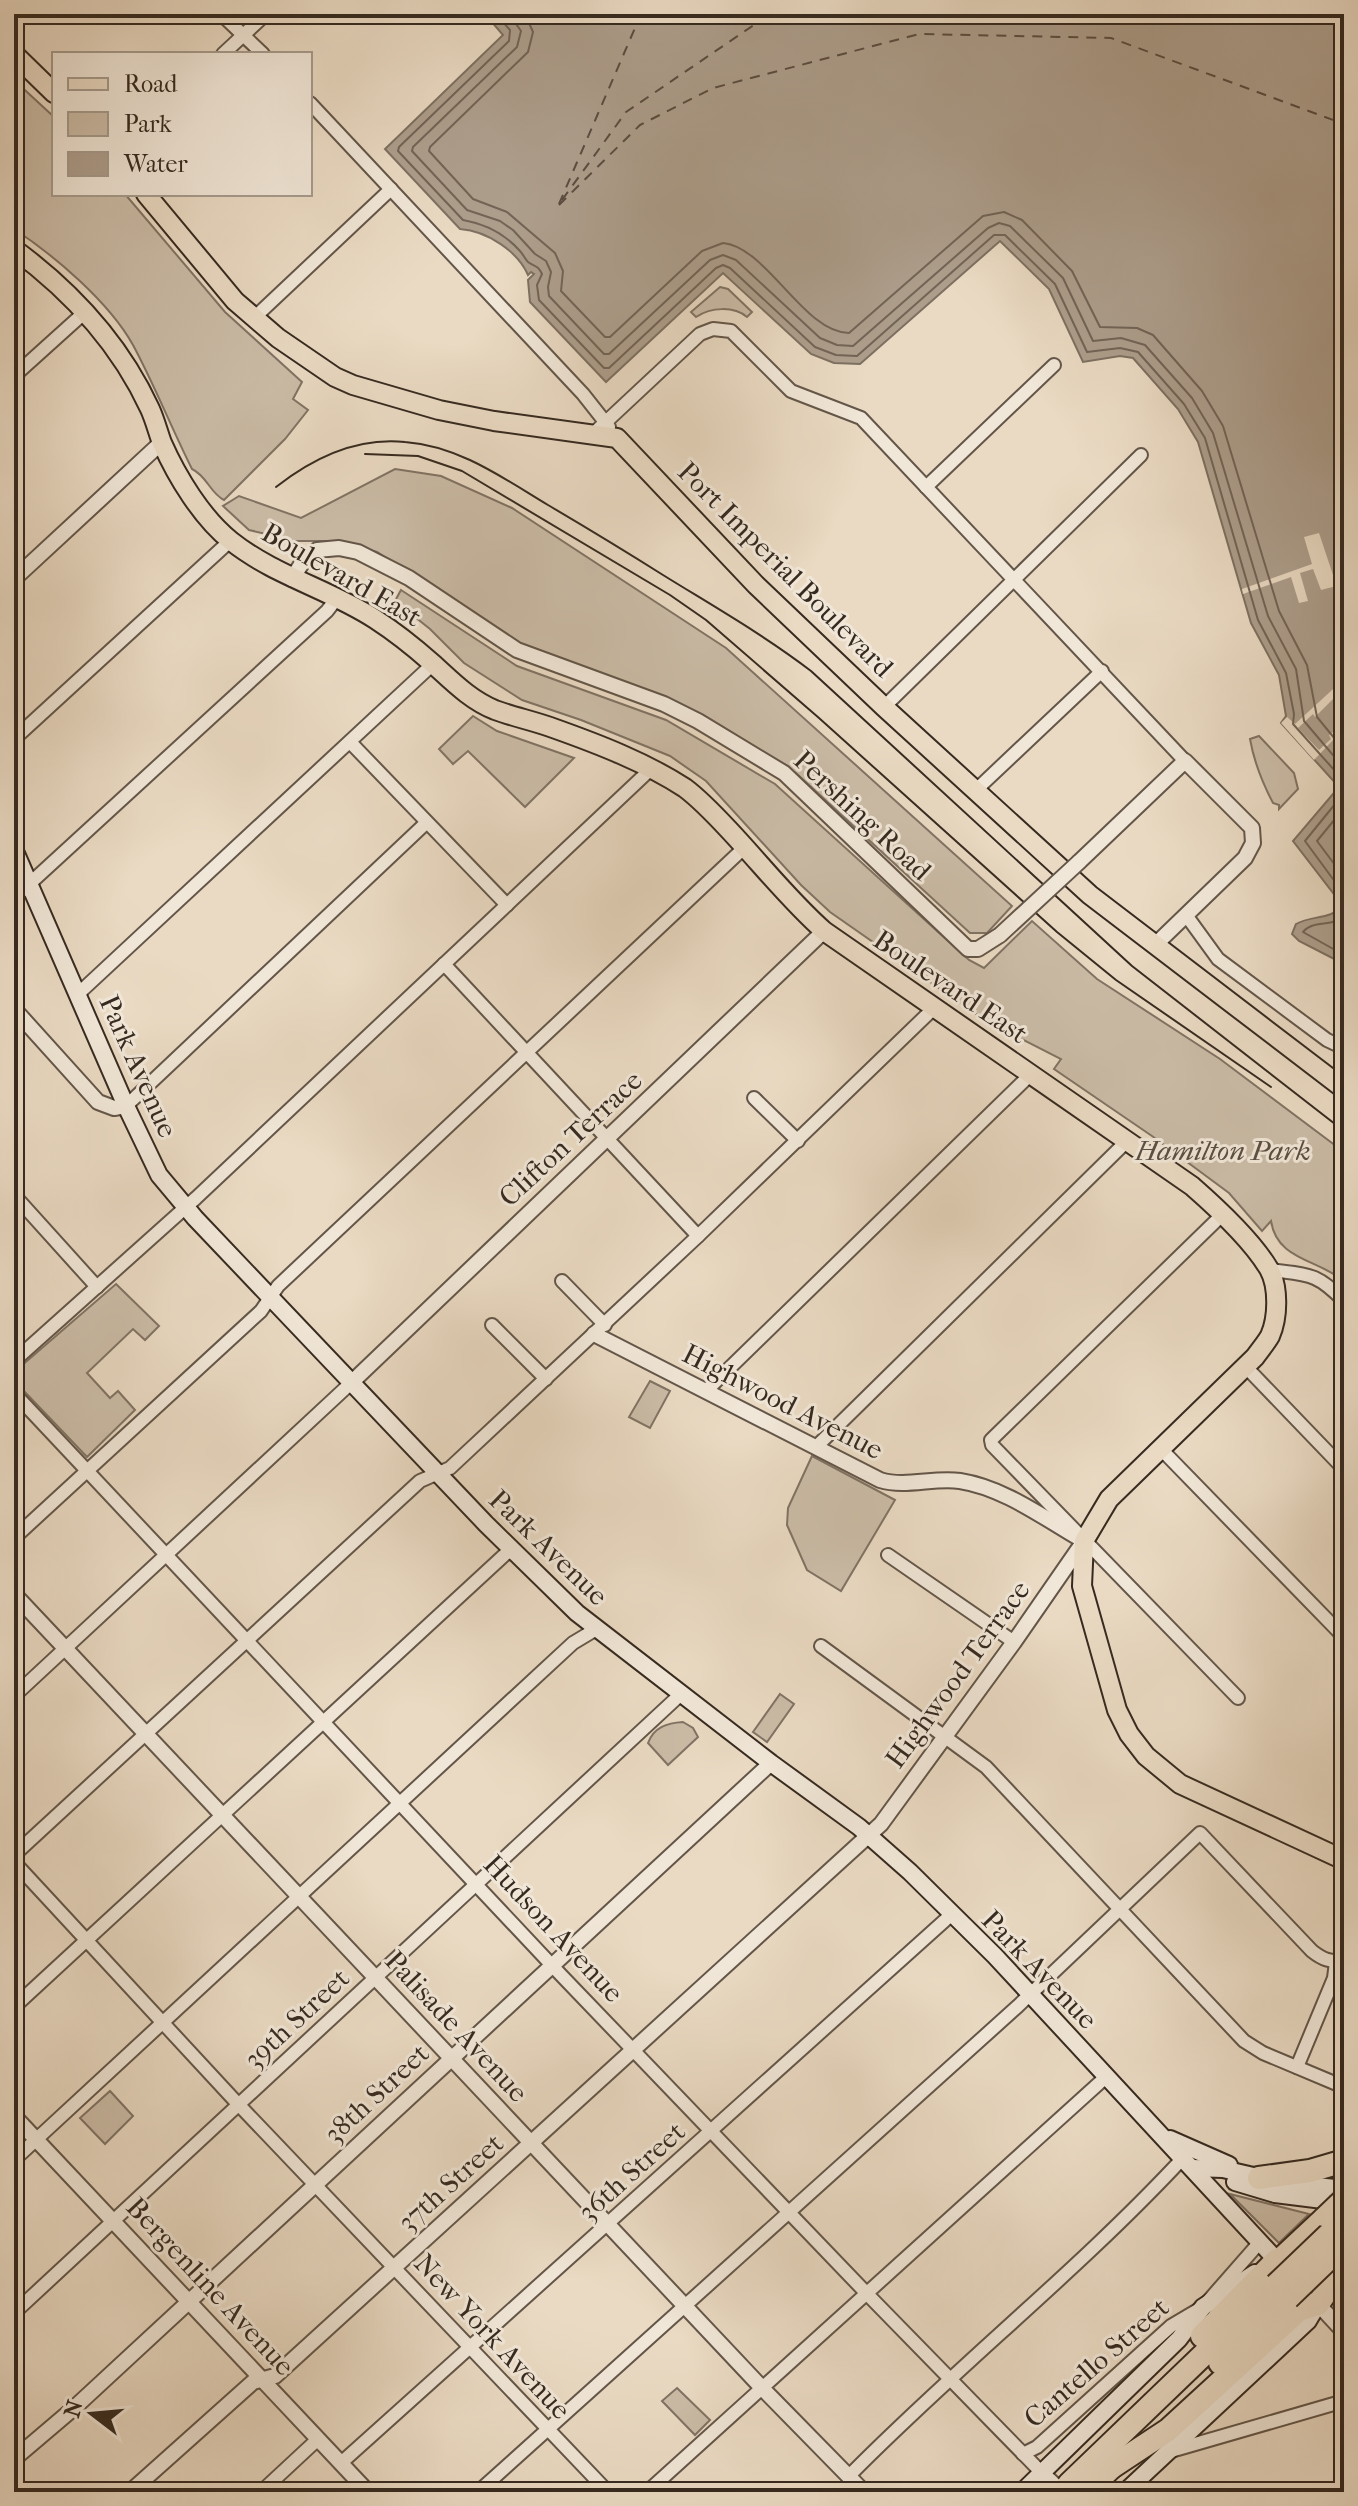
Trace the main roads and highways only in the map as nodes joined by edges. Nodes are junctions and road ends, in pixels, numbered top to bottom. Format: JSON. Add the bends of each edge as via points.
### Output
{"nodes":[{"id":1,"x":14,"y":54,"type":"edge"},
{"id":2,"x":52,"y":91,"type":"edge"},
{"id":3,"x":148,"y":196,"type":"edge"},
{"id":4,"x":14,"y":249,"type":"edge"},
{"id":5,"x":14,"y":849,"type":"edge"},
{"id":6,"x":1344,"y":1089,"type":"edge"},
{"id":7,"x":1344,"y":1860,"type":"edge"},
{"id":8,"x":1164,"y":2137,"type":"junction"},
{"id":9,"x":1344,"y":2161,"type":"edge"},
{"id":10,"x":1187,"y":2163,"type":"junction"},
{"id":11,"x":1259,"y":2178,"type":"junction"},
{"id":12,"x":1334,"y":2204,"type":"edge"},
{"id":13,"x":1344,"y":2244,"type":"edge"},
{"id":14,"x":1344,"y":2266,"type":"edge"},
{"id":15,"x":1344,"y":2284,"type":"edge"},
{"id":16,"x":1292,"y":2285,"type":"junction"},
{"id":17,"x":1075,"y":2484,"type":"edge"},
{"id":18,"x":1022,"y":2492,"type":"edge"},
{"id":19,"x":1125,"y":2492,"type":"edge"}],
"edges":[{"from":1,"to":2,"type":"main road"},
{"from":3,"to":6,"type":"main road","name":"Port Imperial Boulevard","via":[[235,301],[320,368],[353,385],[439,410],[494,421],[599,428],[617,438],[756,585],[1090,895]]},
{"from":4,"to":7,"type":"main road","name":"Boulevard East","via":[[85,312],[124,361],[179,475],[230,541],[385,625],[462,691],[493,709],[652,768],[687,790],[824,931],[1192,1186],[1270,1270],[1276,1312],[1270,1336],[1109,1499],[1084,1541],[1082,1586],[1120,1719],[1158,1768],[1180,1784]]},
{"from":5,"to":8,"type":"main road","name":"Park Avenue","via":[[159,1175],[186,1207],[577,1613],[870,1836],[995,1956]]},
{"from":8,"to":10,"type":"main road","name":"Park Avenue"},
{"from":8,"to":11,"type":"main road"},
{"from":9,"to":11,"type":"highway"},
{"from":10,"to":11,"type":"main road"},
{"from":10,"to":12,"type":"main road","name":"Park Avenue","via":[[1255,2189]]},
{"from":10,"to":16,"type":"main road","name":"Park Avenue"},
{"from":11,"to":12,"type":"main road"},
{"from":12,"to":16,"type":"highway","bridge":true},
{"from":13,"to":16,"type":"highway","bridge":true},
{"from":14,"to":16,"type":"highway"},
{"from":15,"to":16,"type":"main road"},
{"from":16,"to":17,"type":"highway"},
{"from":16,"to":17,"type":"highway","via":[[1112,2467]]},
{"from":16,"to":18,"type":"main road","name":"Cantello Street","via":[[1203,2307],[1179,2339]]},
{"from":16,"to":19,"type":"main road","via":[[1308,2321]]}]}
